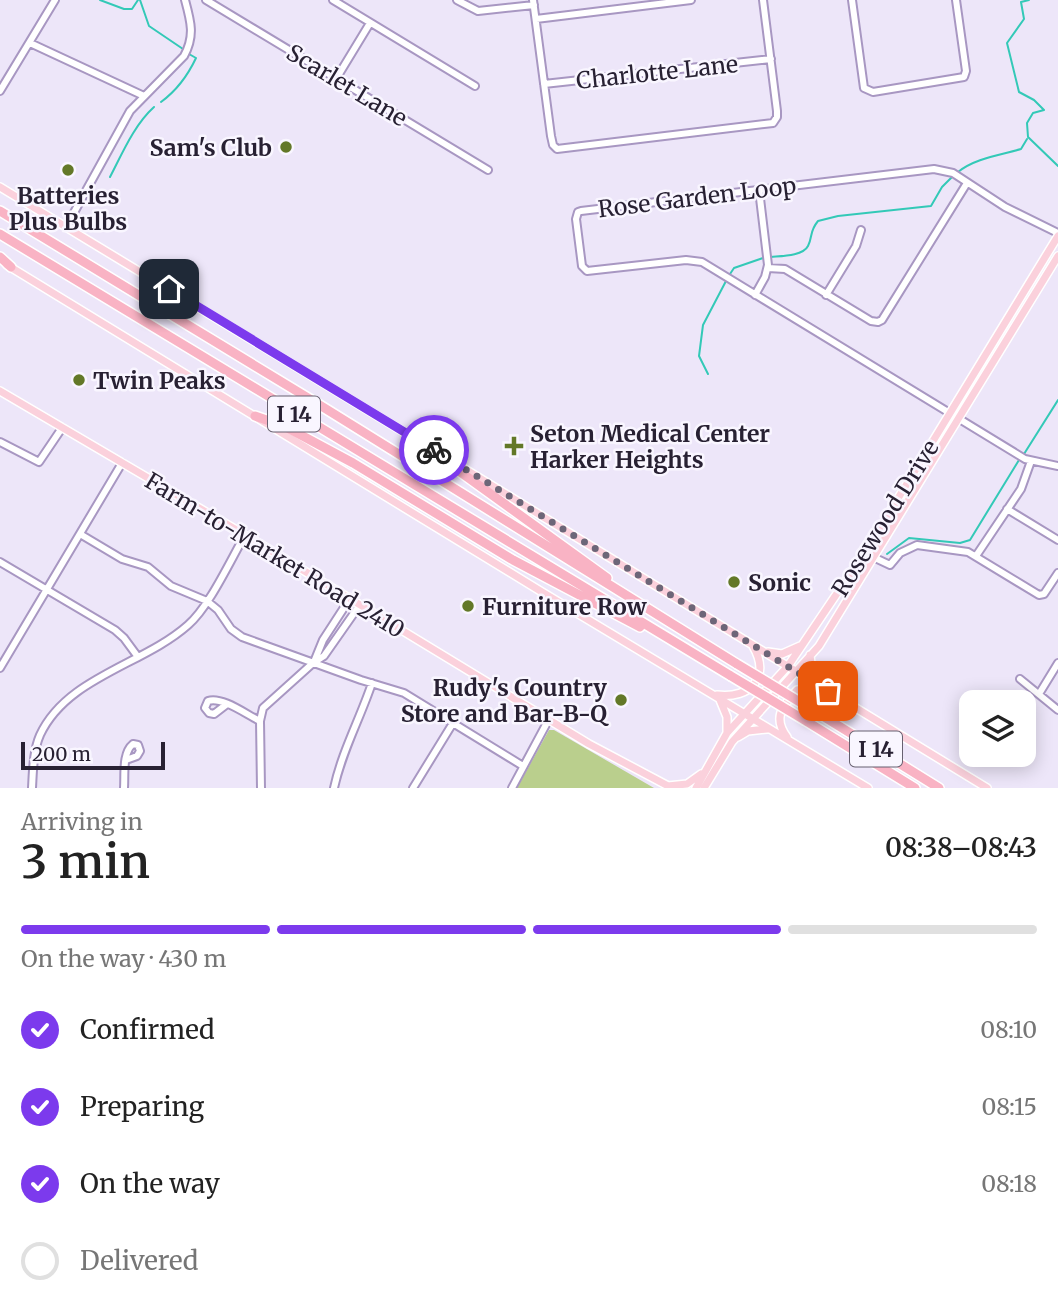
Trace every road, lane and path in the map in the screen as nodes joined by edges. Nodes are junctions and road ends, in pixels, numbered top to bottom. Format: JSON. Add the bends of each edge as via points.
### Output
{"nodes":[{"id":1,"x":55,"y":0,"type":"edge"},
{"id":2,"x":186,"y":0,"type":"edge"},
{"id":3,"x":206,"y":0,"type":"edge"},
{"id":4,"x":332,"y":0,"type":"edge"},
{"id":5,"x":457,"y":0,"type":"edge"},
{"id":6,"x":691,"y":0,"type":"edge"},
{"id":7,"x":763,"y":0,"type":"edge"},
{"id":8,"x":853,"y":0,"type":"edge"},
{"id":9,"x":956,"y":0,"type":"edge"},
{"id":10,"x":534,"y":2,"type":"edge"},
{"id":11,"x":536,"y":19,"type":"junction"},
{"id":12,"x":370,"y":23,"type":"junction"},
{"id":13,"x":30,"y":43,"type":"junction"},
{"id":14,"x":771,"y":59,"type":"junction"},
{"id":15,"x":336,"y":79,"type":"junction"},
{"id":16,"x":544,"y":84,"type":"junction"},
{"id":17,"x":475,"y":86,"type":"dead end"},
{"id":18,"x":0,"y":91,"type":"edge"},
{"id":19,"x":144,"y":96,"type":"junction"},
{"id":20,"x":488,"y":170,"type":"dead end"},
{"id":21,"x":967,"y":183,"type":"junction"},
{"id":22,"x":0,"y":187,"type":"edge"},
{"id":23,"x":759,"y":190,"type":"junction"},
{"id":24,"x":0,"y":211,"type":"edge"},
{"id":25,"x":66,"y":227,"type":"junction"},
{"id":26,"x":860,"y":230,"type":"dead end"},
{"id":27,"x":0,"y":234,"type":"edge"},
{"id":28,"x":1058,"y":235,"type":"edge"},
{"id":29,"x":1058,"y":256,"type":"edge"},
{"id":30,"x":0,"y":259,"type":"edge"},
{"id":31,"x":11,"y":267,"type":"joint"},
{"id":32,"x":768,"y":268,"type":"junction"},
{"id":33,"x":755,"y":295,"type":"junction"},
{"id":34,"x":826,"y":295,"type":"junction"},
{"id":35,"x":0,"y":391,"type":"edge"},
{"id":36,"x":951,"y":413,"type":"junction"},
{"id":37,"x":255,"y":416,"type":"junction"},
{"id":38,"x":959,"y":418,"type":"junction"},
{"id":39,"x":62,"y":428,"type":"junction"},
{"id":40,"x":0,"y":442,"type":"edge"},
{"id":41,"x":435,"y":451,"type":"junction"},
{"id":42,"x":1031,"y":461,"type":"junction"},
{"id":43,"x":122,"y":463,"type":"junction"},
{"id":44,"x":1058,"y":466,"type":"edge"},
{"id":45,"x":1007,"y":509,"type":"junction"},
{"id":46,"x":80,"y":534,"type":"junction"},
{"id":47,"x":245,"y":535,"type":"junction"},
{"id":48,"x":1058,"y":540,"type":"edge"},
{"id":49,"x":976,"y":556,"type":"junction"},
{"id":50,"x":873,"y":557,"type":"junction"},
{"id":51,"x":0,"y":562,"type":"edge"},
{"id":52,"x":1058,"y":573,"type":"edge"},
{"id":53,"x":47,"y":589,"type":"junction"},
{"id":54,"x":623,"y":594,"type":"junction"},
{"id":55,"x":349,"y":600,"type":"junction"},
{"id":56,"x":207,"y":601,"type":"junction"},
{"id":57,"x":359,"y":606,"type":"junction"},
{"id":58,"x":665,"y":636,"type":"junction"},
{"id":59,"x":803,"y":643,"type":"junction"},
{"id":60,"x":753,"y":644,"type":"junction"},
{"id":61,"x":764,"y":651,"type":"junction"},
{"id":62,"x":810,"y":655,"type":"junction"},
{"id":63,"x":138,"y":657,"type":"junction"},
{"id":64,"x":313,"y":663,"type":"junction"},
{"id":65,"x":1058,"y":663,"type":"edge"},
{"id":66,"x":788,"y":666,"type":"junction"},
{"id":67,"x":0,"y":668,"type":"edge"},
{"id":68,"x":796,"y":670,"type":"junction"},
{"id":69,"x":1020,"y":679,"type":"dead end"},
{"id":70,"x":372,"y":683,"type":"junction"},
{"id":71,"x":825,"y":689,"type":"junction"},
{"id":72,"x":1039,"y":694,"type":"junction"},
{"id":73,"x":717,"y":697,"type":"junction"},
{"id":74,"x":227,"y":704,"type":"dead end"},
{"id":75,"x":1058,"y":710,"type":"edge"},
{"id":76,"x":748,"y":716,"type":"junction"},
{"id":77,"x":549,"y":719,"type":"junction"},
{"id":78,"x":260,"y":721,"type":"junction"},
{"id":79,"x":453,"y":723,"type":"junction"},
{"id":80,"x":769,"y":729,"type":"junction"},
{"id":81,"x":727,"y":733,"type":"junction"},
{"id":82,"x":732,"y":741,"type":"junction"},
{"id":83,"x":791,"y":742,"type":"junction"},
{"id":84,"x":126,"y":760,"type":"dead end"},
{"id":85,"x":523,"y":765,"type":"junction"},
{"id":86,"x":707,"y":774,"type":"junction"},
{"id":87,"x":670,"y":787,"type":"edge"},
{"id":88,"x":32,"y":788,"type":"edge"},
{"id":89,"x":124,"y":788,"type":"edge"},
{"id":90,"x":261,"y":788,"type":"edge"},
{"id":91,"x":334,"y":788,"type":"edge"},
{"id":92,"x":413,"y":788,"type":"edge"},
{"id":93,"x":512,"y":788,"type":"edge"},
{"id":94,"x":695,"y":788,"type":"edge"},
{"id":95,"x":704,"y":788,"type":"edge"},
{"id":96,"x":710,"y":788,"type":"edge"},
{"id":97,"x":868,"y":788,"type":"edge"},
{"id":98,"x":915,"y":788,"type":"edge"},
{"id":99,"x":939,"y":788,"type":"edge"},
{"id":100,"x":987,"y":788,"type":"edge"}],
"edges":[{"from":1,"to":13,"type":"street"},
{"from":2,"to":19,"type":"street","via":[[190,45]]},
{"from":3,"to":15,"type":"street","name":"Scarlet Lane"},
{"from":4,"to":12,"type":"street"},
{"from":5,"to":10,"type":"street","via":[[478,11]]},
{"from":6,"to":11,"type":"street"},
{"from":7,"to":14,"type":"street"},
{"from":8,"to":9,"type":"street","via":[[864,88],[873,92],[964,77]]},
{"from":10,"to":11,"type":"street"},
{"from":11,"to":16,"type":"street"},
{"from":12,"to":15,"type":"street"},
{"from":12,"to":17,"type":"street"},
{"from":13,"to":18,"type":"street"},
{"from":13,"to":19,"type":"street"},
{"from":14,"to":16,"type":"street","name":"Charlotte Lane"},
{"from":14,"to":16,"type":"street","via":[[777,111],[774,123],[569,148],[553,145]]},
{"from":15,"to":20,"type":"street","name":"Scarlet Lane"},
{"from":19,"to":25,"type":"street","via":[[119,130]]},
{"from":21,"to":23,"type":"street","name":"Rose Garden Loop","via":[[953,173],[934,169]]},
{"from":21,"to":28,"type":"street","name":"Rose Garden Loop"},
{"from":21,"to":34,"type":"street","via":[[882,320],[871,321]]},
{"from":22,"to":25,"type":"main road"},
{"from":23,"to":32,"type":"street"},
{"from":23,"to":33,"type":"street","name":"Rose Garden Loop","via":[[581,211],[576,219],[582,266],[587,271],[695,260]]},
{"from":24,"to":54,"type":"highway","number":"I 14"},
{"from":25,"to":41,"type":"main road"},
{"from":26,"to":34,"type":"street","via":[[856,246]]},
{"from":27,"to":58,"type":"highway","number":"I 14"},
{"from":28,"to":36,"type":"main road","name":"Rosewood Drive"},
{"from":29,"to":38,"type":"main road","name":"Rosewood Drive"},
{"from":30,"to":31,"type":"highway"},
{"from":31,"to":37,"type":"main road"},
{"from":32,"to":33,"type":"street"},
{"from":32,"to":34,"type":"street","via":[[785,270]]},
{"from":33,"to":36,"type":"street","name":"Rose Garden Loop"},
{"from":35,"to":39,"type":"main road","name":"Farm-to-Market Road 2410"},
{"from":36,"to":38,"type":"street","name":"Rose Garden Loop"},
{"from":36,"to":59,"type":"main road","name":"Rosewood Drive"},
{"from":37,"to":58,"type":"highway","via":[[310,439],[524,566],[647,631]]},
{"from":37,"to":73,"type":"main road"},
{"from":38,"to":42,"type":"street","name":"Rose Garden Loop"},
{"from":38,"to":50,"type":"main road","name":"Rosewood Drive"},
{"from":39,"to":40,"type":"street","via":[[38,462]]},
{"from":39,"to":43,"type":"main road","name":"Farm-to-Market Road 2410"},
{"from":41,"to":54,"type":"highway"},
{"from":41,"to":60,"type":"main road"},
{"from":42,"to":44,"type":"street"},
{"from":42,"to":45,"type":"street","via":[[1026,480]]},
{"from":43,"to":46,"type":"street"},
{"from":43,"to":47,"type":"main road","name":"Farm-to-Market Road 2410"},
{"from":45,"to":48,"type":"street"},
{"from":45,"to":49,"type":"street"},
{"from":46,"to":53,"type":"street"},
{"from":46,"to":56,"type":"street","via":[[122,559],[148,567],[171,586]]},
{"from":47,"to":55,"type":"main road","name":"Farm-to-Market Road 2410"},
{"from":47,"to":56,"type":"street"},
{"from":49,"to":50,"type":"street","via":[[917,545],[900,553],[890,565]]},
{"from":49,"to":52,"type":"street","via":[[1039,595]]},
{"from":50,"to":62,"type":"main road","name":"Rosewood Drive"},
{"from":51,"to":53,"type":"street"},
{"from":53,"to":63,"type":"street","via":[[116,630]]},
{"from":53,"to":67,"type":"street"},
{"from":54,"to":99,"type":"highway","number":"I 14","bridge":true},
{"from":55,"to":57,"type":"main road","name":"Farm-to-Market Road 2410"},
{"from":55,"to":64,"type":"street"},
{"from":56,"to":63,"type":"street","via":[[186,628]]},
{"from":56,"to":64,"type":"street","via":[[242,637]]},
{"from":57,"to":64,"type":"street","via":[[324,656]]},
{"from":57,"to":77,"type":"main road","name":"Farm-to-Market Road 2410"},
{"from":58,"to":98,"type":"highway","number":"I 14","bridge":true},
{"from":59,"to":61,"type":"main road","via":[[782,654]]},
{"from":59,"to":66,"type":"main road","name":"Rosewood Drive"},
{"from":60,"to":61,"type":"main road"},
{"from":60,"to":73,"type":"main road","via":[[762,670],[754,685],[739,695]]},
{"from":61,"to":66,"type":"main road"},
{"from":62,"to":68,"type":"main road","name":"Rosewood Drive"},
{"from":62,"to":71,"type":"main road","via":[[812,672]]},
{"from":63,"to":88,"type":"street","via":[[80,691],[56,711],[40,735]]},
{"from":64,"to":70,"type":"street"},
{"from":64,"to":78,"type":"street","via":[[263,708]]},
{"from":65,"to":72,"type":"street"},
{"from":66,"to":68,"type":"main road"},
{"from":66,"to":76,"type":"main road","name":"Rosewood Drive"},
{"from":68,"to":71,"type":"main road"},
{"from":68,"to":76,"type":"main road","name":"Rosewood Drive"},
{"from":69,"to":72,"type":"street"},
{"from":70,"to":79,"type":"street","via":[[404,693]]},
{"from":70,"to":91,"type":"street","via":[[344,749]]},
{"from":71,"to":83,"type":"main road","via":[[797,690],[788,701],[779,717],[780,728]]},
{"from":71,"to":100,"type":"main road"},
{"from":72,"to":75,"type":"street"},
{"from":73,"to":76,"type":"main road"},
{"from":73,"to":81,"type":"main road","via":[[727,718]]},
{"from":74,"to":78,"type":"street"},
{"from":76,"to":80,"type":"main road"},
{"from":76,"to":81,"type":"main road","name":"Rosewood Drive"},
{"from":76,"to":82,"type":"main road","name":"Rosewood Drive"},
{"from":77,"to":85,"type":"street"},
{"from":77,"to":87,"type":"main road","name":"Farm-to-Market Road 2410"},
{"from":78,"to":90,"type":"street"},
{"from":79,"to":85,"type":"street"},
{"from":79,"to":92,"type":"street"},
{"from":80,"to":82,"type":"main road","via":[[748,731]]},
{"from":80,"to":83,"type":"main road"},
{"from":81,"to":86,"type":"main road","name":"Rosewood Drive"},
{"from":82,"to":86,"type":"main road","name":"Rosewood Drive"},
{"from":83,"to":97,"type":"main road"},
{"from":84,"to":89,"type":"street"},
{"from":85,"to":93,"type":"street"},
{"from":86,"to":87,"type":"main road"},
{"from":86,"to":94,"type":"main road","name":"Rosewood Drive"},
{"from":86,"to":95,"type":"main road","name":"Rosewood Drive"},
{"from":86,"to":96,"type":"main road"}]}
